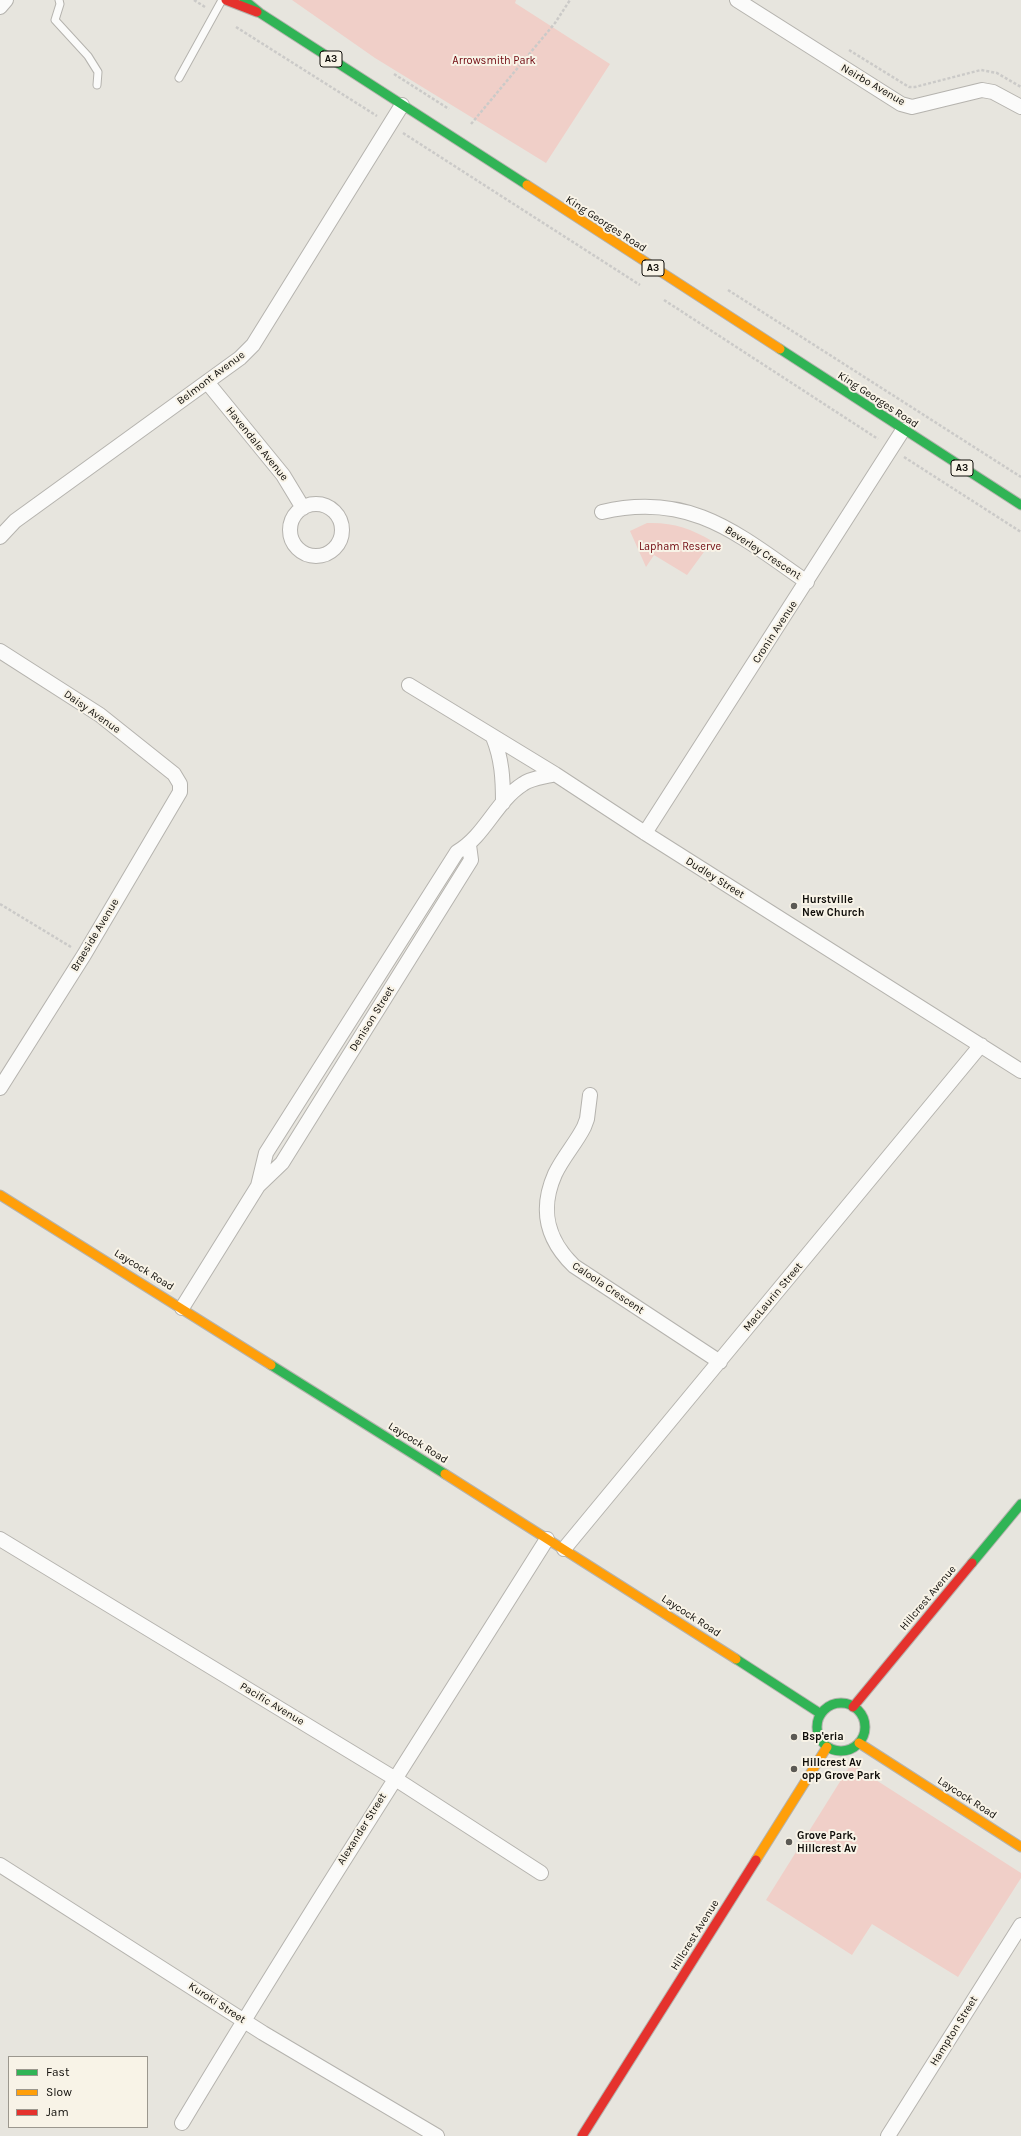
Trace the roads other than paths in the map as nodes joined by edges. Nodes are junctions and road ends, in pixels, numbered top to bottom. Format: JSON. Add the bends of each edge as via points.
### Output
{"nodes":[{"id":1,"x":6,"y":0,"type":"edge"},
{"id":2,"x":59,"y":0,"type":"edge"},
{"id":3,"x":222,"y":0,"type":"edge"},
{"id":4,"x":226,"y":0,"type":"edge"},
{"id":5,"x":244,"y":0,"type":"edge"},
{"id":6,"x":737,"y":0,"type":"edge"},
{"id":7,"x":0,"y":7,"type":"edge"},
{"id":8,"x":260,"y":13,"type":"junction"},
{"id":9,"x":179,"y":78,"type":"dead end"},
{"id":10,"x":97,"y":85,"type":"dead end"},
{"id":11,"x":402,"y":105,"type":"junction"},
{"id":12,"x":1021,"y":107,"type":"edge"},
{"id":13,"x":207,"y":382,"type":"junction"},
{"id":14,"x":903,"y":430,"type":"junction"},
{"id":15,"x":1021,"y":505,"type":"edge"},
{"id":16,"x":303,"y":508,"type":"dead end"},
{"id":17,"x":602,"y":512,"type":"dead end"},
{"id":18,"x":0,"y":537,"type":"edge"},
{"id":19,"x":807,"y":582,"type":"junction"},
{"id":20,"x":0,"y":651,"type":"edge"},
{"id":21,"x":409,"y":685,"type":"dead end"},
{"id":22,"x":493,"y":737,"type":"junction"},
{"id":23,"x":555,"y":774,"type":"junction"},
{"id":24,"x":178,"y":779,"type":"joint"},
{"id":25,"x":502,"y":803,"type":"junction"},
{"id":26,"x":645,"y":833,"type":"junction"},
{"id":27,"x":469,"y":845,"type":"junction"},
{"id":28,"x":981,"y":1045,"type":"junction"},
{"id":29,"x":1021,"y":1071,"type":"edge"},
{"id":30,"x":0,"y":1088,"type":"edge"},
{"id":31,"x":590,"y":1095,"type":"dead end"},
{"id":32,"x":258,"y":1186,"type":"junction"},
{"id":33,"x":0,"y":1194,"type":"edge"},
{"id":34,"x":182,"y":1308,"type":"junction"},
{"id":35,"x":720,"y":1362,"type":"junction"},
{"id":36,"x":1021,"y":1504,"type":"edge"},
{"id":37,"x":0,"y":1539,"type":"edge"},
{"id":38,"x":547,"y":1539,"type":"junction"},
{"id":39,"x":564,"y":1549,"type":"junction"},
{"id":40,"x":853,"y":1707,"type":"junction"},
{"id":41,"x":821,"y":1714,"type":"junction"},
{"id":42,"x":859,"y":1743,"type":"junction"},
{"id":43,"x":827,"y":1748,"type":"junction"},
{"id":44,"x":394,"y":1778,"type":"junction"},
{"id":45,"x":1021,"y":1847,"type":"edge"},
{"id":46,"x":0,"y":1865,"type":"edge"},
{"id":47,"x":541,"y":1873,"type":"dead end"},
{"id":48,"x":1021,"y":1925,"type":"edge"},
{"id":49,"x":243,"y":2020,"type":"junction"},
{"id":50,"x":182,"y":2123,"type":"dead end"},
{"id":51,"x":437,"y":2136,"type":"edge"},
{"id":52,"x":582,"y":2136,"type":"edge"},
{"id":53,"x":888,"y":2136,"type":"edge"}],
"edges":[{"from":1,"to":7,"type":"street"},
{"from":2,"to":10,"type":"lane","via":[[55,20],[88,56],[98,72]]},
{"from":3,"to":9,"type":"lane"},
{"from":4,"to":8,"type":"main road","name":"King Georges Road","number":"A3"},
{"from":5,"to":8,"type":"main road","name":"King Georges Road","number":"A3"},
{"from":6,"to":12,"type":"street","name":"Neirbo Avenue","via":[[901,104],[912,107],[982,90],[993,92]]},
{"from":8,"to":11,"type":"main road","name":"King Georges Road","number":"A3"},
{"from":11,"to":13,"type":"street","name":"Belmont Avenue","via":[[253,345]]},
{"from":11,"to":14,"type":"main road","name":"King Georges Road","number":"A3"},
{"from":13,"to":16,"type":"street","name":"Havendale Avenue","via":[[283,475]]},
{"from":13,"to":18,"type":"street","name":"Belmont Avenue","via":[[15,521]]},
{"from":14,"to":15,"type":"main road","name":"King Georges Road","number":"A3"},
{"from":14,"to":19,"type":"street","name":"Cronin Avenue"},
{"from":17,"to":19,"type":"street","name":"Beverley Crescent","via":[[637,506],[685,511],[725,526]]},
{"from":19,"to":26,"type":"street","name":"Cronin Avenue"},
{"from":20,"to":24,"type":"street","name":"Daisy Avenue","via":[[100,715]]},
{"from":21,"to":22,"type":"street","name":"Dudley Street"},
{"from":22,"to":23,"type":"street","name":"Dudley Street"},
{"from":22,"to":25,"type":"street","via":[[503,775]]},
{"from":23,"to":25,"type":"street","name":"Denison Street","via":[[523,783]]},
{"from":23,"to":26,"type":"street","name":"Dudley Street"},
{"from":24,"to":30,"type":"street","name":"Braeside Avenue","via":[[178,797],[84,955]]},
{"from":25,"to":27,"type":"street","name":"Denison Street"},
{"from":26,"to":28,"type":"street","name":"Dudley Street"},
{"from":27,"to":32,"type":"street","name":"Denison Street","via":[[457,852],[266,1153]]},
{"from":27,"to":32,"type":"street","name":"Denison Street","via":[[471,860],[282,1163]]},
{"from":28,"to":29,"type":"street","name":"Dudley Street"},
{"from":28,"to":35,"type":"street","name":"MacLaurin Street"},
{"from":31,"to":35,"type":"street","name":"Caloola Crescent","via":[[584,1127],[556,1174],[551,1188],[547,1212],[557,1248],[574,1266]]},
{"from":32,"to":34,"type":"street","name":"Denison Street"},
{"from":33,"to":34,"type":"main road","name":"Laycock Road"},
{"from":34,"to":38,"type":"main road","name":"Laycock Road"},
{"from":35,"to":39,"type":"street","name":"MacLaurin Street"},
{"from":36,"to":40,"type":"main road","name":"Hillcrest Avenue"},
{"from":37,"to":44,"type":"street","name":"Pacific Avenue"},
{"from":38,"to":39,"type":"main road","name":"Laycock Road"},
{"from":38,"to":44,"type":"street","name":"Alexander Street"},
{"from":39,"to":41,"type":"main road","name":"Laycock Road"},
{"from":40,"to":41,"type":"main road","via":[[835,1704]]},
{"from":40,"to":42,"type":"main road","via":[[862,1717],[864,1724],[865,1731]]},
{"from":41,"to":43,"type":"main road","via":[[818,1735]]},
{"from":42,"to":43,"type":"main road","via":[[840,1752]]},
{"from":42,"to":45,"type":"main road","name":"Laycock Road"},
{"from":43,"to":52,"type":"main road","name":"Hillcrest Avenue"},
{"from":44,"to":47,"type":"street","name":"Pacific Avenue"},
{"from":44,"to":49,"type":"street","name":"Alexander Street"},
{"from":46,"to":49,"type":"street","name":"Kuroki Street"},
{"from":48,"to":53,"type":"street","name":"Hampton Street"},
{"from":49,"to":50,"type":"street","name":"Alexander Street"},
{"from":49,"to":51,"type":"street","name":"Kuroki Street"}]}
